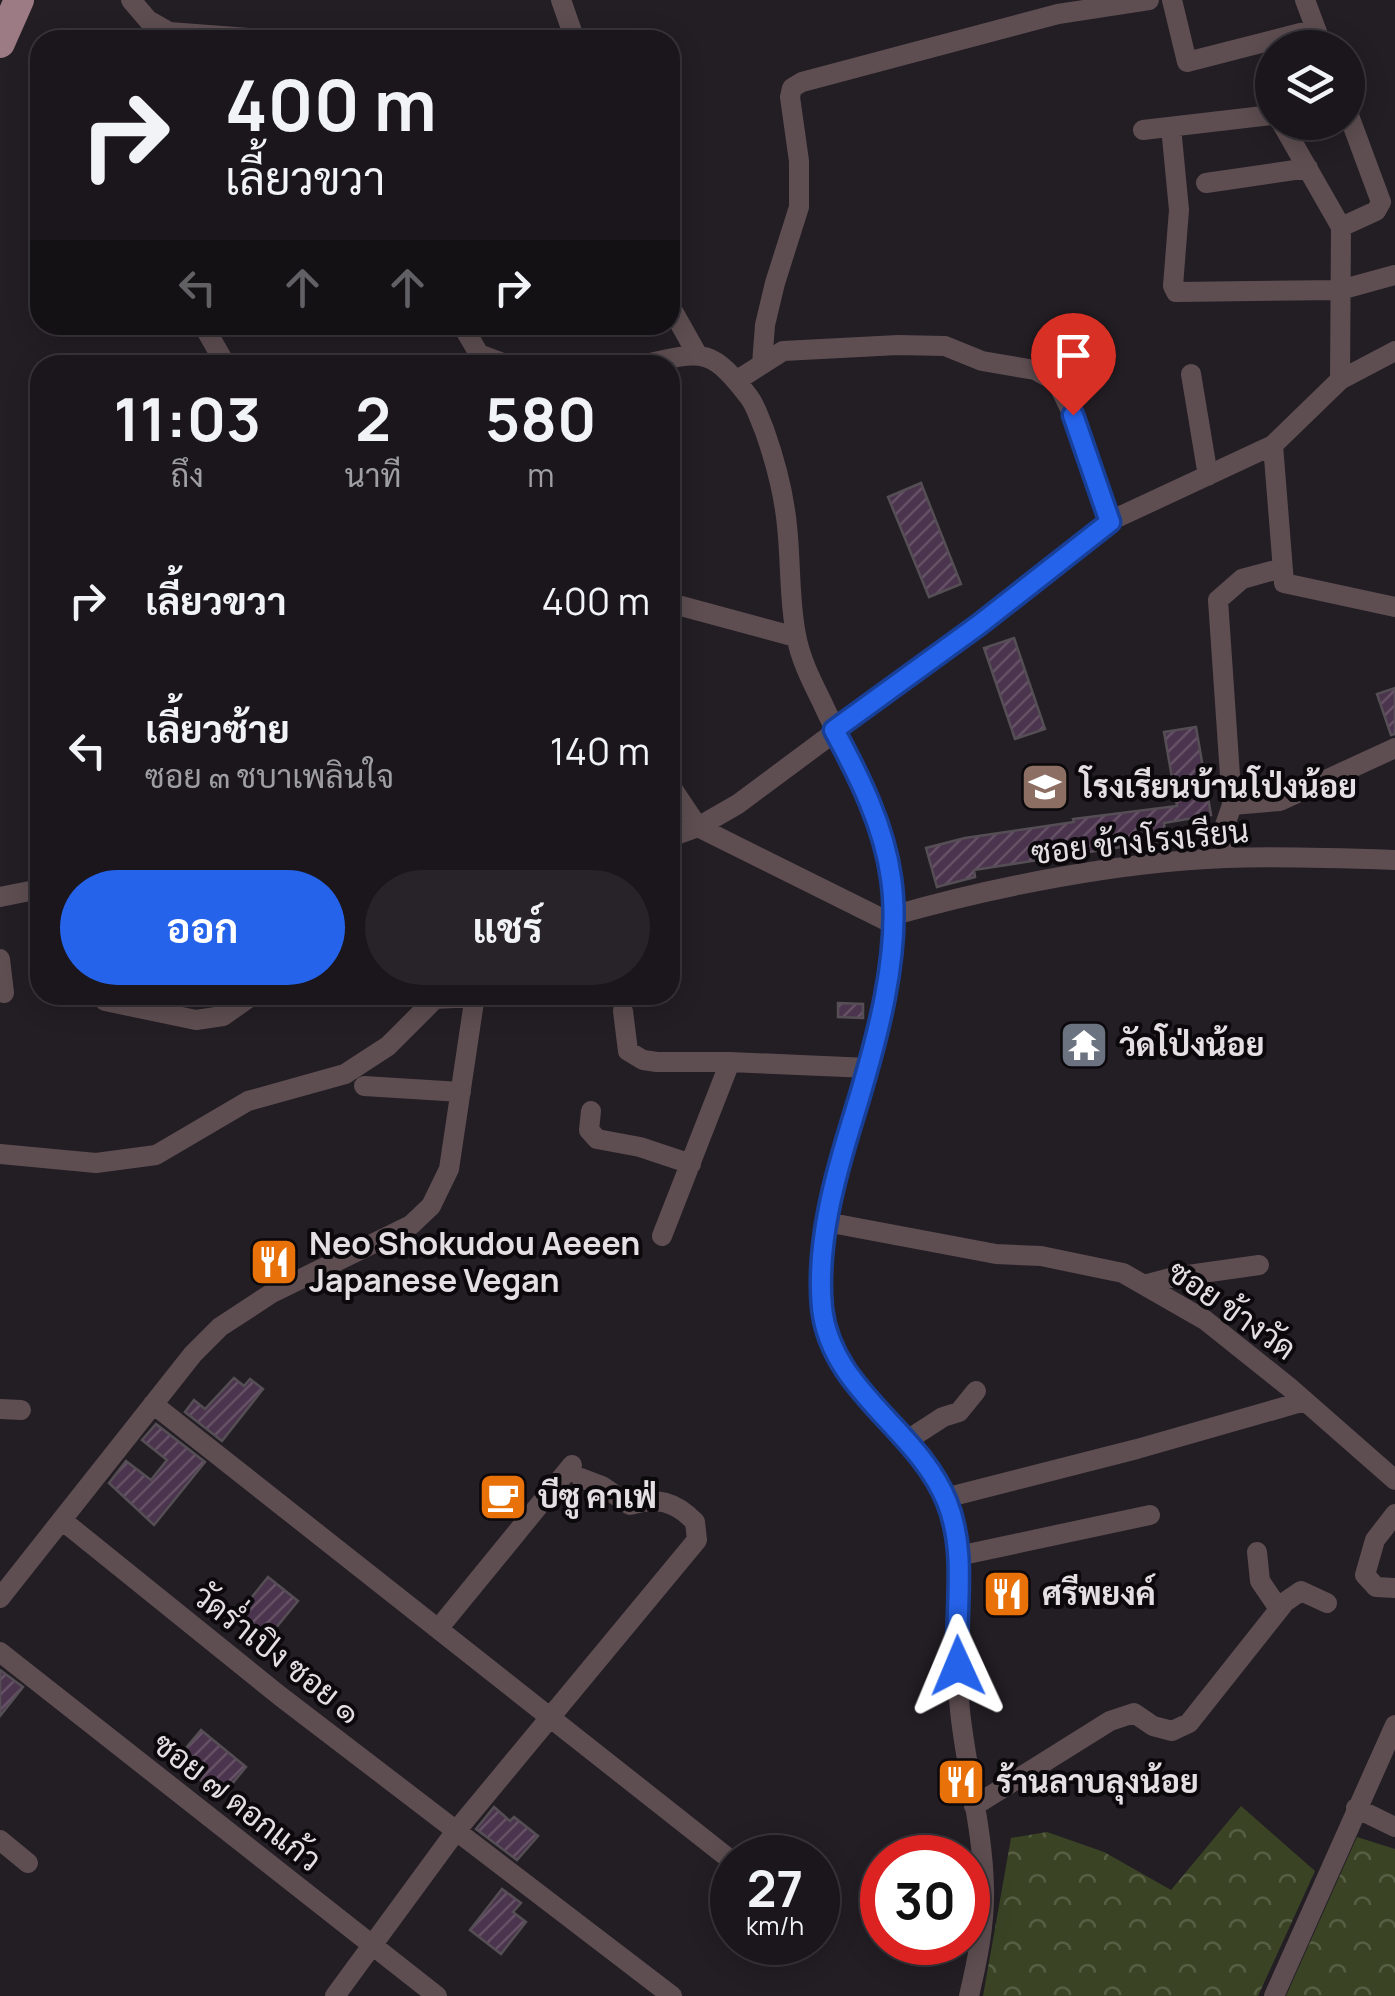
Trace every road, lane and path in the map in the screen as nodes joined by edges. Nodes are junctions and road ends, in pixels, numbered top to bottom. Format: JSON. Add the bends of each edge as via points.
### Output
{"nodes":[{"id":1,"x":19,"y":0,"type":"edge"},
{"id":2,"x":132,"y":0,"type":"edge"},
{"id":3,"x":562,"y":0,"type":"edge"},
{"id":4,"x":1172,"y":0,"type":"edge"},
{"id":5,"x":1305,"y":0,"type":"edge"},
{"id":6,"x":1135,"y":1,"type":"edge"},
{"id":7,"x":1056,"y":7,"type":"edge"},
{"id":8,"x":160,"y":30,"type":"edge"},
{"id":9,"x":572,"y":30,"type":"edge"},
{"id":10,"x":1317,"y":30,"type":"edge"},
{"id":11,"x":0,"y":42,"type":"edge"},
{"id":12,"x":1255,"y":50,"type":"edge"},
{"id":13,"x":1255,"y":118,"type":"edge"},
{"id":14,"x":1171,"y":127,"type":"junction"},
{"id":15,"x":1143,"y":130,"type":"dead end"},
{"id":16,"x":1292,"y":140,"type":"edge"},
{"id":17,"x":1358,"y":140,"type":"edge"},
{"id":18,"x":1308,"y":168,"type":"junction"},
{"id":19,"x":1206,"y":184,"type":"dead end"},
{"id":20,"x":1341,"y":226,"type":"junction"},
{"id":21,"x":1395,"y":275,"type":"edge"},
{"id":22,"x":1340,"y":290,"type":"junction"},
{"id":23,"x":680,"y":324,"type":"edge"},
{"id":24,"x":1395,"y":351,"type":"edge"},
{"id":25,"x":697,"y":354,"type":"junction"},
{"id":26,"x":680,"y":357,"type":"edge"},
{"id":27,"x":762,"y":364,"type":"junction"},
{"id":28,"x":1191,"y":374,"type":"dead end"},
{"id":29,"x":1340,"y":380,"type":"junction"},
{"id":30,"x":736,"y":381,"type":"junction"},
{"id":31,"x":1273,"y":445,"type":"junction"},
{"id":32,"x":1208,"y":476,"type":"junction"},
{"id":33,"x":1110,"y":522,"type":"junction"},
{"id":34,"x":1282,"y":568,"type":"junction"},
{"id":35,"x":680,"y":606,"type":"edge"},
{"id":36,"x":1395,"y":607,"type":"edge"},
{"id":37,"x":796,"y":637,"type":"junction"},
{"id":38,"x":834,"y":730,"type":"junction"},
{"id":39,"x":1395,"y":748,"type":"edge"},
{"id":40,"x":680,"y":800,"type":"edge"},
{"id":41,"x":1232,"y":805,"type":"junction"},
{"id":42,"x":698,"y":827,"type":"junction"},
{"id":43,"x":680,"y":833,"type":"edge"},
{"id":44,"x":1224,"y":858,"type":"junction"},
{"id":45,"x":1395,"y":860,"type":"edge"},
{"id":46,"x":30,"y":891,"type":"edge"},
{"id":47,"x":0,"y":896,"type":"edge"},
{"id":48,"x":894,"y":919,"type":"junction"},
{"id":49,"x":0,"y":960,"type":"edge"},
{"id":50,"x":4,"y":993,"type":"dead end"},
{"id":51,"x":124,"y":1005,"type":"edge"},
{"id":52,"x":429,"y":1005,"type":"edge"},
{"id":53,"x":474,"y":1005,"type":"edge"},
{"id":54,"x":222,"y":1006,"type":"edge"},
{"id":55,"x":623,"y":1011,"type":"dead end"},
{"id":56,"x":730,"y":1062,"type":"junction"},
{"id":57,"x":868,"y":1068,"type":"junction"},
{"id":58,"x":364,"y":1086,"type":"dead end"},
{"id":59,"x":461,"y":1092,"type":"junction"},
{"id":60,"x":590,"y":1110,"type":"dead end"},
{"id":61,"x":0,"y":1154,"type":"edge"},
{"id":62,"x":690,"y":1164,"type":"junction"},
{"id":63,"x":826,"y":1222,"type":"junction"},
{"id":64,"x":662,"y":1236,"type":"dead end"},
{"id":65,"x":1259,"y":1266,"type":"dead end"},
{"id":66,"x":1144,"y":1285,"type":"junction"},
{"id":67,"x":976,"y":1391,"type":"dead end"},
{"id":68,"x":1305,"y":1401,"type":"junction"},
{"id":69,"x":153,"y":1404,"type":"junction"},
{"id":70,"x":906,"y":1440,"type":"junction"},
{"id":71,"x":1395,"y":1480,"type":"edge"},
{"id":72,"x":945,"y":1498,"type":"junction"},
{"id":73,"x":1395,"y":1514,"type":"edge"},
{"id":74,"x":1150,"y":1515,"type":"dead end"},
{"id":75,"x":63,"y":1521,"type":"junction"},
{"id":76,"x":1257,"y":1552,"type":"dead end"},
{"id":77,"x":958,"y":1556,"type":"junction"},
{"id":78,"x":1395,"y":1588,"type":"edge"},
{"id":79,"x":0,"y":1598,"type":"edge"},
{"id":80,"x":1327,"y":1602,"type":"dead end"},
{"id":81,"x":1279,"y":1610,"type":"junction"},
{"id":82,"x":438,"y":1629,"type":"junction"},
{"id":83,"x":0,"y":1652,"type":"edge"},
{"id":84,"x":551,"y":1718,"type":"junction"},
{"id":85,"x":1395,"y":1724,"type":"edge"},
{"id":86,"x":974,"y":1806,"type":"junction"},
{"id":87,"x":1356,"y":1808,"type":"junction"},
{"id":88,"x":1395,"y":1827,"type":"edge"},
{"id":89,"x":456,"y":1832,"type":"junction"},
{"id":90,"x":0,"y":1840,"type":"edge"},
{"id":91,"x":710,"y":1844,"type":"edge"},
{"id":92,"x":28,"y":1863,"type":"dead end"},
{"id":93,"x":373,"y":1948,"type":"junction"},
{"id":94,"x":334,"y":1996,"type":"edge"},
{"id":95,"x":437,"y":1996,"type":"edge"},
{"id":96,"x":672,"y":1996,"type":"edge"},
{"id":97,"x":969,"y":1996,"type":"edge"},
{"id":98,"x":1274,"y":1996,"type":"edge"}],
"edges":[{"from":1,"to":11,"type":"main road"},
{"from":2,"to":8,"type":"street"},
{"from":3,"to":9,"type":"street"},
{"from":4,"to":12,"type":"street","via":[[1186,62]]},
{"from":5,"to":10,"type":"street"},
{"from":6,"to":7,"type":"street"},
{"from":7,"to":27,"type":"street","via":[[792,88],[799,207],[765,325]]},
{"from":13,"to":14,"type":"street"},
{"from":14,"to":15,"type":"street"},
{"from":14,"to":22,"type":"street","via":[[1176,292]]},
{"from":16,"to":18,"type":"street"},
{"from":17,"to":20,"type":"street","via":[[1381,202],[1376,211]]},
{"from":18,"to":19,"type":"street"},
{"from":18,"to":20,"type":"street"},
{"from":20,"to":22,"type":"street"},
{"from":21,"to":22,"type":"street"},
{"from":22,"to":29,"type":"street"},
{"from":23,"to":25,"type":"street"},
{"from":24,"to":29,"type":"street"},
{"from":25,"to":26,"type":"street"},
{"from":25,"to":30,"type":"street","via":[[712,357]]},
{"from":27,"to":30,"type":"street"},
{"from":27,"to":33,"type":"street","via":[[783,351],[945,346],[1035,370],[1057,382]]},
{"from":28,"to":32,"type":"street"},
{"from":29,"to":31,"type":"street"},
{"from":30,"to":37,"type":"street","via":[[753,401],[773,455]]},
{"from":31,"to":32,"type":"street"},
{"from":31,"to":34,"type":"street"},
{"from":32,"to":33,"type":"street"},
{"from":33,"to":38,"type":"street"},
{"from":34,"to":36,"type":"street","via":[[1284,583]]},
{"from":34,"to":41,"type":"street","via":[[1242,579],[1218,600]]},
{"from":35,"to":37,"type":"street"},
{"from":37,"to":38,"type":"street"},
{"from":38,"to":42,"type":"street"},
{"from":38,"to":48,"type":"street","via":[[878,822]]},
{"from":39,"to":41,"type":"street","via":[[1280,801]]},
{"from":40,"to":42,"type":"street"},
{"from":41,"to":44,"type":"street"},
{"from":42,"to":43,"type":"street"},
{"from":42,"to":48,"type":"street"},
{"from":44,"to":45,"type":"street","name":"ซอย ข้างโรงเรียน"},
{"from":44,"to":48,"type":"street","name":"ซอย ข้างโรงเรียน","via":[[970,893]]},
{"from":46,"to":47,"type":"street"},
{"from":48,"to":57,"type":"street"},
{"from":49,"to":50,"type":"street"},
{"from":51,"to":54,"type":"street","via":[[196,1020]]},
{"from":52,"to":61,"type":"street","via":[[388,1046],[345,1074],[248,1101],[156,1155],[96,1163]]},
{"from":53,"to":59,"type":"street"},
{"from":55,"to":56,"type":"street","via":[[628,1051],[643,1060]]},
{"from":56,"to":57,"type":"street"},
{"from":56,"to":62,"type":"street"},
{"from":57,"to":63,"type":"street"},
{"from":58,"to":59,"type":"street"},
{"from":59,"to":69,"type":"street","via":[[449,1169],[431,1206],[412,1224],[272,1293],[220,1328]]},
{"from":60,"to":62,"type":"street","via":[[589,1130],[596,1139]]},
{"from":62,"to":64,"type":"street"},
{"from":63,"to":66,"type":"street","name":"ซอย ข้างวัด","via":[[1077,1263]]},
{"from":63,"to":70,"type":"street","via":[[822,1307],[829,1336],[851,1379]]},
{"from":65,"to":66,"type":"street"},
{"from":66,"to":68,"type":"street","name":"ซอย ข้างวัด","via":[[1205,1320]]},
{"from":67,"to":70,"type":"street","via":[[959,1412]]},
{"from":68,"to":71,"type":"street","name":"ซอย ข้างวัด"},
{"from":68,"to":72,"type":"street"},
{"from":69,"to":75,"type":"street"},
{"from":69,"to":82,"type":"street"},
{"from":70,"to":72,"type":"street"},
{"from":72,"to":77,"type":"street"},
{"from":73,"to":78,"type":"street","via":[[1375,1540],[1365,1575],[1376,1587]]},
{"from":74,"to":77,"type":"street"},
{"from":75,"to":79,"type":"street"},
{"from":75,"to":89,"type":"street","name":"วัดร่ำเปิง ซอย ๑"},
{"from":76,"to":81,"type":"street","via":[[1260,1581]]},
{"from":77,"to":86,"type":"street","via":[[956,1639]]},
{"from":80,"to":81,"type":"street","via":[[1301,1591]]},
{"from":81,"to":86,"type":"street","via":[[1189,1723],[1172,1731],[1134,1713],[1110,1721]]},
{"from":82,"to":84,"type":"street"},
{"from":82,"to":84,"type":"street","via":[[576,1471],[630,1505],[669,1502],[695,1522],[697,1540]]},
{"from":83,"to":93,"type":"street","name":"ซอย ๗ ดอกแก้ว"},
{"from":84,"to":89,"type":"street"},
{"from":84,"to":91,"type":"street"},
{"from":85,"to":87,"type":"street"},
{"from":86,"to":97,"type":"street","via":[[984,1890]]},
{"from":87,"to":88,"type":"street"},
{"from":87,"to":98,"type":"street"},
{"from":89,"to":93,"type":"street"},
{"from":89,"to":96,"type":"street","name":"วัดร่ำเปิง ซอย ๑"},
{"from":90,"to":92,"type":"street"},
{"from":93,"to":94,"type":"street"},
{"from":93,"to":95,"type":"street","name":"ซอย ๗ ดอกแก้ว"}]}
